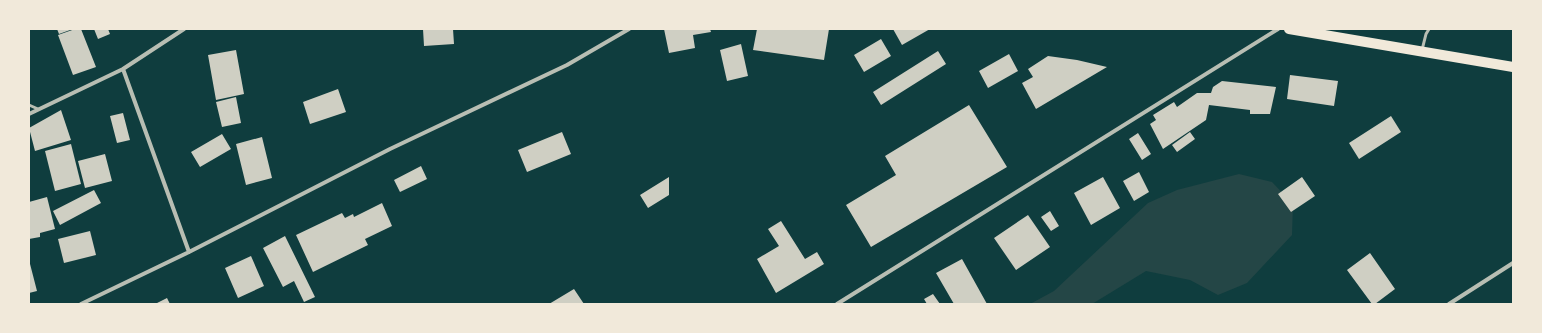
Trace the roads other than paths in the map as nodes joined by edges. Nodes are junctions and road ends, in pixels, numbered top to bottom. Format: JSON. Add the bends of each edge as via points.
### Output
{"nodes":[{"id":1,"x":184,"y":29,"type":"edge"},
{"id":2,"x":629,"y":29,"type":"edge"},
{"id":3,"x":1278,"y":29,"type":"edge"},
{"id":4,"x":1429,"y":29,"type":"edge"},
{"id":5,"x":1295,"y":30,"type":"edge"},
{"id":6,"x":1422,"y":51,"type":"junction"},
{"id":7,"x":1513,"y":67,"type":"edge"},
{"id":8,"x":123,"y":69,"type":"junction"},
{"id":9,"x":29,"y":105,"type":"edge"},
{"id":10,"x":38,"y":109,"type":"junction"},
{"id":11,"x":29,"y":114,"type":"edge"},
{"id":12,"x":189,"y":252,"type":"junction"},
{"id":13,"x":1513,"y":263,"type":"edge"},
{"id":14,"x":81,"y":304,"type":"edge"},
{"id":15,"x":837,"y":304,"type":"edge"},
{"id":16,"x":1449,"y":304,"type":"edge"}],
"edges":[{"from":1,"to":8,"type":"street"},
{"from":2,"to":12,"type":"street","via":[[567,65],[390,149]]},
{"from":3,"to":15,"type":"street"},
{"from":4,"to":6,"type":"lane"},
{"from":5,"to":6,"type":"main road"},
{"from":6,"to":7,"type":"main road"},
{"from":8,"to":10,"type":"street"},
{"from":8,"to":12,"type":"street"},
{"from":9,"to":10,"type":"lane"},
{"from":10,"to":11,"type":"street"},
{"from":12,"to":14,"type":"street"},
{"from":13,"to":16,"type":"street"}]}
